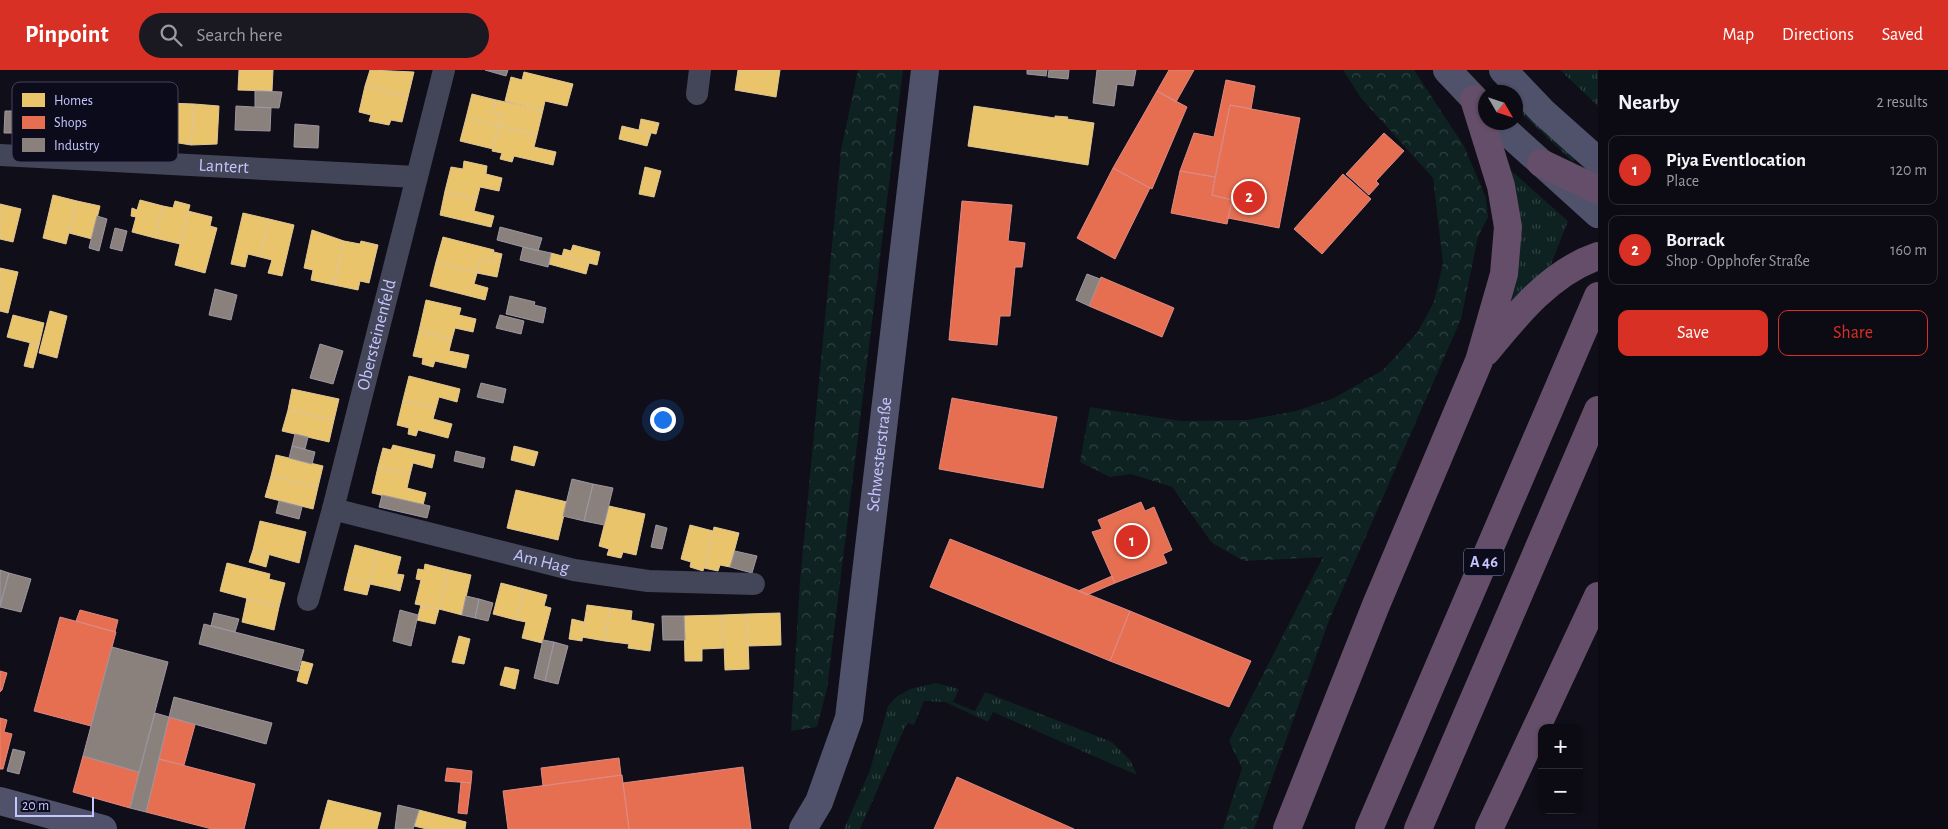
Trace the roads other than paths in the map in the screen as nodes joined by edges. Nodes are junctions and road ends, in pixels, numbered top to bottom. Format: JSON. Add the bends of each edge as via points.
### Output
{"nodes":[{"id":1,"x":444,"y":70,"type":"edge"},
{"id":2,"x":700,"y":70,"type":"edge"},
{"id":3,"x":925,"y":70,"type":"edge"},
{"id":4,"x":1447,"y":70,"type":"edge"},
{"id":5,"x":1502,"y":70,"type":"edge"},
{"id":6,"x":696,"y":94,"type":"dead end"},
{"id":7,"x":1478,"y":103,"type":"edge"},
{"id":8,"x":1486,"y":130,"type":"edge"},
{"id":9,"x":1505,"y":130,"type":"edge"},
{"id":10,"x":1598,"y":160,"type":"edge"},
{"id":11,"x":132,"y":162,"type":"edge"},
{"id":12,"x":1541,"y":163,"type":"joint"},
{"id":13,"x":416,"y":177,"type":"junction"},
{"id":14,"x":1595,"y":200,"type":"edge"},
{"id":15,"x":1598,"y":256,"type":"edge"},
{"id":16,"x":1598,"y":296,"type":"edge"},
{"id":17,"x":1479,"y":361,"type":"junction"},
{"id":18,"x":1598,"y":410,"type":"edge"},
{"id":19,"x":333,"y":509,"type":"junction"},
{"id":20,"x":754,"y":584,"type":"dead end"},
{"id":21,"x":1598,"y":596,"type":"edge"},
{"id":22,"x":308,"y":600,"type":"dead end"},
{"id":23,"x":0,"y":802,"type":"edge"},
{"id":24,"x":103,"y":829,"type":"edge"},
{"id":25,"x":803,"y":829,"type":"edge"},
{"id":26,"x":1287,"y":829,"type":"edge"},
{"id":27,"x":1369,"y":829,"type":"edge"},
{"id":28,"x":1418,"y":829,"type":"edge"},
{"id":29,"x":1489,"y":829,"type":"edge"}],
"edges":[{"from":1,"to":13,"type":"street","name":"Obersteinenfeld"},
{"from":2,"to":6,"type":"street"},
{"from":3,"to":25,"type":"street","name":"Schwesterstraße","via":[[849,718],[819,802]]},
{"from":4,"to":7,"type":"street"},
{"from":5,"to":10,"type":"street","via":[[1543,112]]},
{"from":8,"to":17,"type":"highway","via":[[1508,227],[1504,274]]},
{"from":9,"to":12,"type":"street"},
{"from":11,"to":13,"type":"street","name":"Lantert"},
{"from":12,"to":14,"type":"highway"},
{"from":13,"to":19,"type":"street","name":"Obersteinenfeld"},
{"from":15,"to":17,"type":"highway","via":[[1558,276],[1513,319]]},
{"from":16,"to":27,"type":"highway","number":"A 46"},
{"from":17,"to":26,"type":"highway","via":[[1361,642]]},
{"from":18,"to":28,"type":"highway","number":"A 46"},
{"from":19,"to":20,"type":"street","name":"Am Hag","via":[[574,570],[648,580]]},
{"from":19,"to":22,"type":"street","name":"Obersteinenfeld"},
{"from":21,"to":29,"type":"highway"},
{"from":23,"to":24,"type":"street"}]}
